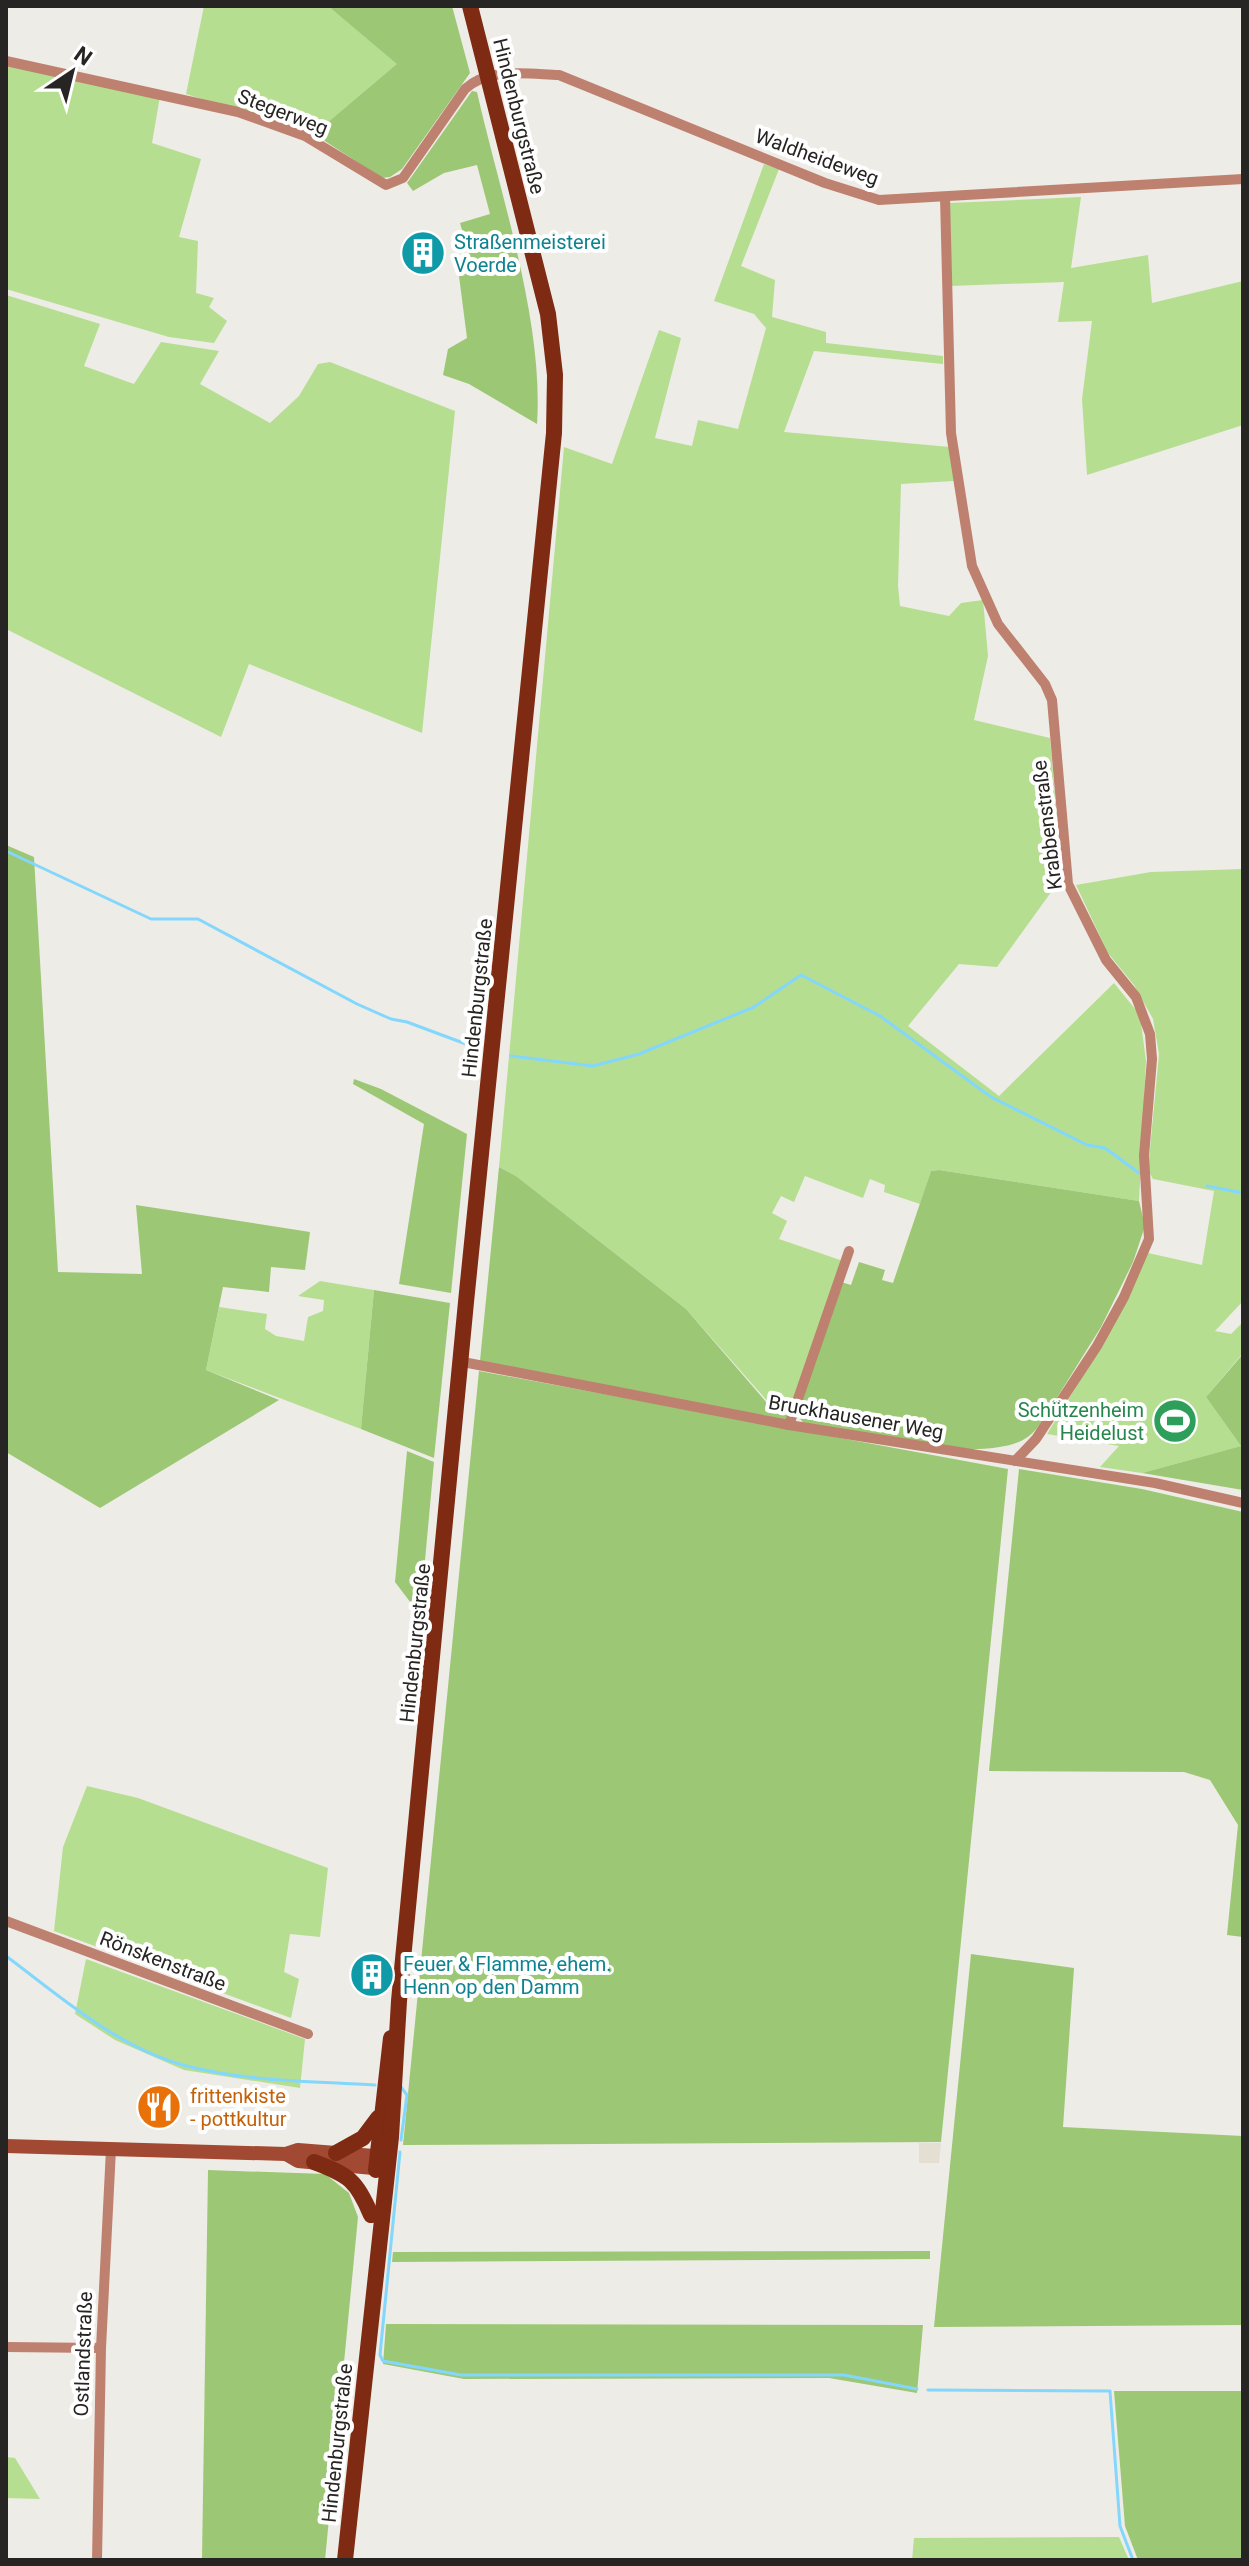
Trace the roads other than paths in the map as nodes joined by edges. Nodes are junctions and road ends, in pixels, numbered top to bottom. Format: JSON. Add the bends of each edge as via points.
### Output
{"nodes":[{"id":1,"x":470,"y":6,"type":"edge"},
{"id":2,"x":6,"y":61,"type":"edge"},
{"id":3,"x":488,"y":75,"type":"junction"},
{"id":4,"x":1243,"y":179,"type":"edge"},
{"id":5,"x":945,"y":197,"type":"junction"},
{"id":6,"x":849,"y":1251,"type":"dead end"},
{"id":7,"x":463,"y":1362,"type":"junction"},
{"id":8,"x":789,"y":1425,"type":"junction"},
{"id":9,"x":1015,"y":1461,"type":"junction"},
{"id":10,"x":1243,"y":1503,"type":"edge"},
{"id":11,"x":6,"y":1921,"type":"edge"},
{"id":12,"x":399,"y":2001,"type":"junction"},
{"id":13,"x":308,"y":2034,"type":"dead end"},
{"id":14,"x":382,"y":2109,"type":"junction"},
{"id":15,"x":6,"y":2146,"type":"edge"},
{"id":16,"x":111,"y":2149,"type":"junction"},
{"id":17,"x":336,"y":2153,"type":"junction"},
{"id":18,"x":286,"y":2154,"type":"junction"},
{"id":19,"x":314,"y":2162,"type":"junction"},
{"id":20,"x":382,"y":2162,"type":"junction"},
{"id":21,"x":371,"y":2215,"type":"junction"},
{"id":22,"x":368,"y":2330,"type":"junction"},
{"id":23,"x":6,"y":2347,"type":"edge"},
{"id":24,"x":101,"y":2348,"type":"junction"},
{"id":25,"x":97,"y":2560,"type":"edge"},
{"id":26,"x":345,"y":2560,"type":"edge"}],
"edges":[{"from":1,"to":3,"type":"main road","name":"Hindenburgstraße"},
{"from":2,"to":3,"type":"street","name":"Stegerweg","via":[[238,112],[305,136],[386,185],[403,178],[465,89]]},
{"from":3,"to":5,"type":"street","name":"Waldheideweg","via":[[559,75],[848,192],[879,200]]},
{"from":3,"to":7,"type":"main road","name":"Hindenburgstraße","via":[[548,314],[555,404]]},
{"from":4,"to":5,"type":"street","name":"Waldheideweg"},
{"from":5,"to":9,"type":"street","name":"Krabbenstraße","via":[[951,433],[972,566],[998,624],[1052,700],[1068,884],[1106,960],[1144,1012],[1152,1059],[1144,1156],[1149,1239],[1097,1346],[1036,1439]]},
{"from":6,"to":8,"type":"street"},
{"from":7,"to":8,"type":"street","name":"Bruckhausener Weg"},
{"from":7,"to":12,"type":"main road","name":"Hindenburgstraße"},
{"from":8,"to":9,"type":"street","name":"Bruckhausener Weg"},
{"from":9,"to":10,"type":"street","name":"Bruckhausener Weg"},
{"from":11,"to":13,"type":"street","name":"Rönskenstraße"},
{"from":12,"to":14,"type":"main road","name":"Hindenburgstraße"},
{"from":12,"to":20,"type":"main road","name":"Hindenburgstraße"},
{"from":14,"to":17,"type":"main road","via":[[363,2138]]},
{"from":14,"to":20,"type":"main road","name":"Hindenburgstraße"},
{"from":15,"to":16,"type":"street"},
{"from":16,"to":18,"type":"street"},
{"from":16,"to":24,"type":"street","name":"Ostlandstraße"},
{"from":17,"to":18,"type":"street"},
{"from":17,"to":20,"type":"street"},
{"from":18,"to":19,"type":"street"},
{"from":19,"to":20,"type":"street"},
{"from":19,"to":21,"type":"main road","via":[[358,2185]]},
{"from":20,"to":21,"type":"main road","name":"Hindenburgstraße"},
{"from":20,"to":22,"type":"main road","name":"Hindenburgstraße"},
{"from":21,"to":22,"type":"main road","name":"Hindenburgstraße"},
{"from":22,"to":26,"type":"main road","name":"Hindenburgstraße"},
{"from":23,"to":24,"type":"street"},
{"from":24,"to":25,"type":"street","name":"Ostlandstraße"}]}
